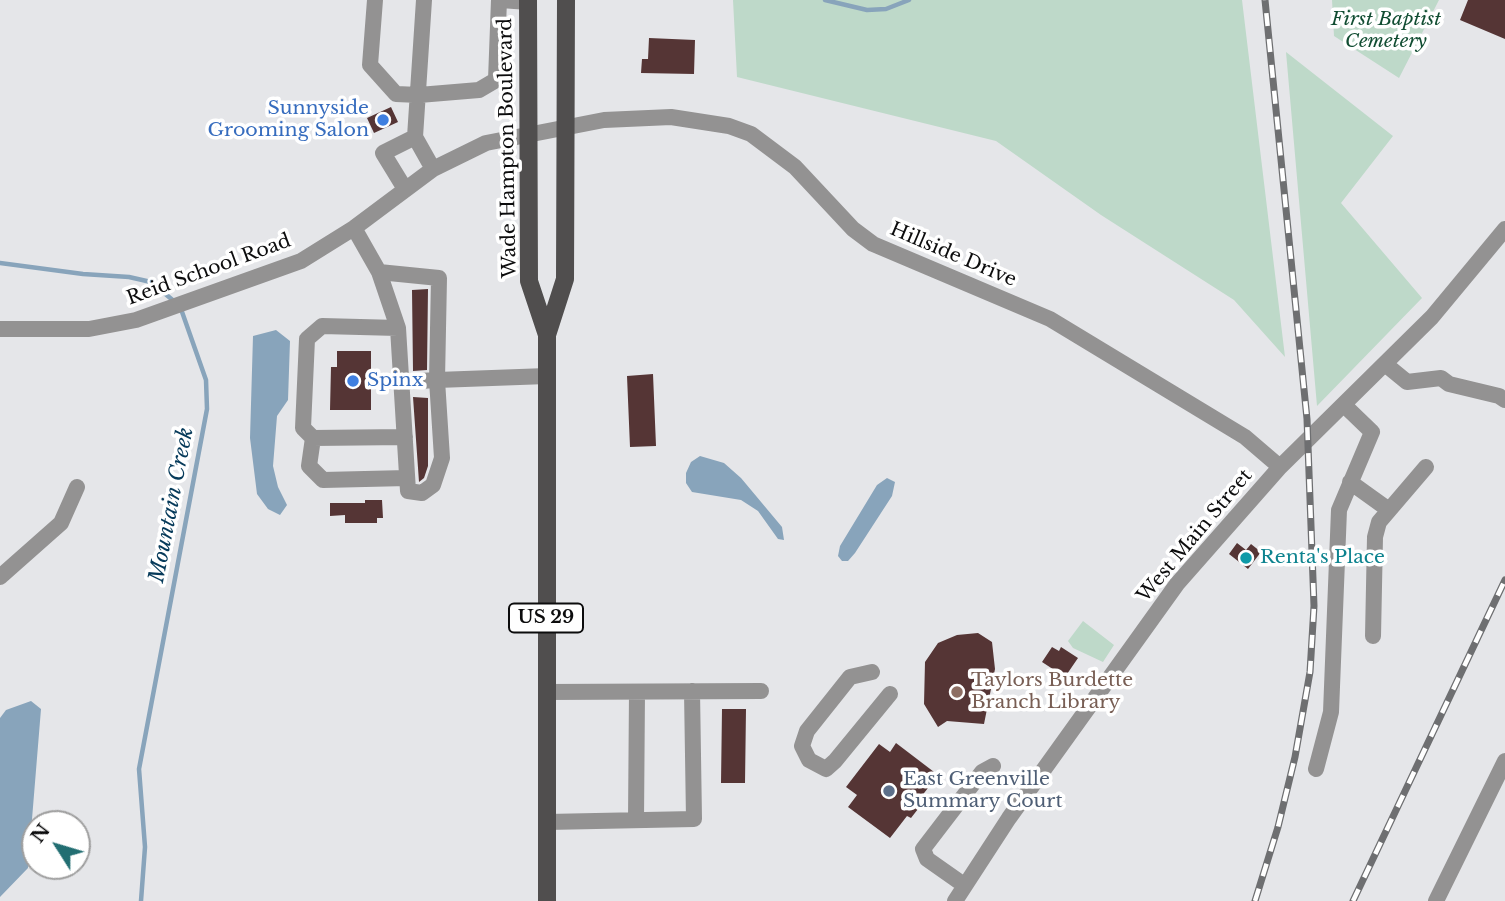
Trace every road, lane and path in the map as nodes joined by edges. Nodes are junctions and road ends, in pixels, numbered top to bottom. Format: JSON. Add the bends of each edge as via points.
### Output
{"nodes":[{"id":1,"x":375,"y":0,"type":"edge"},
{"id":2,"x":424,"y":0,"type":"edge"},
{"id":3,"x":500,"y":0,"type":"edge"},
{"id":4,"x":566,"y":0,"type":"edge"},
{"id":5,"x":528,"y":1,"type":"edge"},
{"id":6,"x":419,"y":95,"type":"junction"},
{"id":7,"x":565,"y":127,"type":"junction"},
{"id":8,"x":528,"y":134,"type":"junction"},
{"id":9,"x":415,"y":137,"type":"junction"},
{"id":10,"x":433,"y":169,"type":"junction"},
{"id":11,"x":405,"y":189,"type":"junction"},
{"id":12,"x":354,"y":228,"type":"junction"},
{"id":13,"x":1505,"y":229,"type":"edge"},
{"id":14,"x":379,"y":272,"type":"junction"},
{"id":15,"x":398,"y":328,"type":"junction"},
{"id":16,"x":0,"y":330,"type":"edge"},
{"id":17,"x":547,"y":335,"type":"junction"},
{"id":18,"x":1385,"y":364,"type":"junction"},
{"id":19,"x":547,"y":376,"type":"junction"},
{"id":20,"x":437,"y":380,"type":"junction"},
{"id":21,"x":402,"y":382,"type":"junction"},
{"id":22,"x":1505,"y":400,"type":"edge"},
{"id":23,"x":1344,"y":405,"type":"junction"},
{"id":24,"x":405,"y":437,"type":"junction"},
{"id":25,"x":313,"y":438,"type":"junction"},
{"id":26,"x":1280,"y":467,"type":"junction"},
{"id":27,"x":1426,"y":467,"type":"dead end"},
{"id":28,"x":407,"y":478,"type":"junction"},
{"id":29,"x":1350,"y":482,"type":"junction"},
{"id":30,"x":77,"y":488,"type":"dead end"},
{"id":31,"x":1389,"y":510,"type":"junction"},
{"id":32,"x":0,"y":577,"type":"edge"},
{"id":33,"x":1373,"y":635,"type":"dead end"},
{"id":34,"x":872,"y":672,"type":"dead end"},
{"id":35,"x":692,"y":691,"type":"junction"},
{"id":36,"x":761,"y":691,"type":"dead end"},
{"id":37,"x":546,"y":692,"type":"junction"},
{"id":38,"x":637,"y":692,"type":"junction"},
{"id":39,"x":890,"y":694,"type":"dead end"},
{"id":40,"x":1505,"y":761,"type":"edge"},
{"id":41,"x":993,"y":765,"type":"dead end"},
{"id":42,"x":1316,"y":769,"type":"dead end"},
{"id":43,"x":1498,"y":792,"type":"edge"},
{"id":44,"x":636,"y":820,"type":"junction"},
{"id":45,"x":547,"y":822,"type":"junction"},
{"id":46,"x":964,"y":886,"type":"junction"},
{"id":47,"x":547,"y":901,"type":"edge"},
{"id":48,"x":954,"y":901,"type":"edge"},
{"id":49,"x":1436,"y":901,"type":"edge"}],
"edges":[{"from":1,"to":6,"type":"street","via":[[370,65],[396,94]]},
{"from":2,"to":6,"type":"street"},
{"from":3,"to":5,"type":"street"},
{"from":3,"to":6,"type":"street","via":[[496,80],[479,90]]},
{"from":4,"to":7,"type":"main road","name":"Wade Hampton Boulevard","number":"US 29"},
{"from":5,"to":8,"type":"main road","name":"Wade Hampton Boulevard","number":"US 29"},
{"from":6,"to":9,"type":"street"},
{"from":7,"to":8,"type":"street","name":"Reid School Road"},
{"from":7,"to":17,"type":"main road","name":"Wade Hampton Boulevard","number":"US 29","via":[[565,279]]},
{"from":7,"to":26,"type":"street","name":"Hillside Drive","via":[[671,117],[751,134],[795,167],[873,244],[1050,319],[1245,437]]},
{"from":8,"to":10,"type":"street","name":"Reid School Road","via":[[486,143]]},
{"from":8,"to":17,"type":"main road","name":"Wade Hampton Boulevard","number":"US 29","via":[[529,281]]},
{"from":9,"to":10,"type":"street"},
{"from":9,"to":11,"type":"street","via":[[383,153]]},
{"from":10,"to":11,"type":"street","name":"Reid School Road"},
{"from":11,"to":12,"type":"street","name":"Reid School Road"},
{"from":12,"to":14,"type":"street"},
{"from":12,"to":16,"type":"street","name":"Reid School Road","via":[[301,261],[136,320],[89,329]]},
{"from":13,"to":18,"type":"street","name":"West Main Street","via":[[1432,317]]},
{"from":14,"to":15,"type":"street"},
{"from":14,"to":20,"type":"street","via":[[439,278]]},
{"from":15,"to":21,"type":"street"},
{"from":15,"to":25,"type":"street","via":[[322,326],[307,339],[303,428]]},
{"from":17,"to":19,"type":"main road","name":"Wade Hampton Boulevard","number":"US 29"},
{"from":18,"to":22,"type":"street","via":[[1407,382],[1441,378]]},
{"from":18,"to":23,"type":"street","name":"West Main Street"},
{"from":19,"to":20,"type":"street"},
{"from":19,"to":37,"type":"main road","name":"Wade Hampton Boulevard","number":"US 29"},
{"from":20,"to":21,"type":"street"},
{"from":20,"to":28,"type":"street","via":[[442,458],[433,485],[422,493],[408,491]]},
{"from":21,"to":24,"type":"street"},
{"from":23,"to":26,"type":"street","name":"West Main Street"},
{"from":23,"to":29,"type":"street","via":[[1372,432]]},
{"from":24,"to":25,"type":"street"},
{"from":24,"to":28,"type":"street"},
{"from":25,"to":28,"type":"street","via":[[309,466],[323,480]]},
{"from":26,"to":46,"type":"street","name":"West Main Street","via":[[1177,584]]},
{"from":27,"to":31,"type":"street"},
{"from":29,"to":31,"type":"street"},
{"from":29,"to":42,"type":"street","via":[[1339,510],[1331,712]]},
{"from":30,"to":32,"type":"street","via":[[61,523]]},
{"from":31,"to":33,"type":"street","via":[[1375,537]]},
{"from":34,"to":39,"type":"street","via":[[850,677],[807,731],[802,746],[809,760],[826,769]]},
{"from":35,"to":36,"type":"street"},
{"from":35,"to":38,"type":"street"},
{"from":35,"to":44,"type":"street","via":[[694,819]]},
{"from":37,"to":38,"type":"street"},
{"from":37,"to":45,"type":"main road","name":"Wade Hampton Boulevard","number":"US 29"},
{"from":38,"to":44,"type":"street"},
{"from":40,"to":43,"type":"street"},
{"from":41,"to":46,"type":"street","via":[[982,772],[923,849],[930,862]]},
{"from":43,"to":49,"type":"street"},
{"from":44,"to":45,"type":"street"},
{"from":45,"to":47,"type":"main road","name":"Wade Hampton Boulevard","number":"US 29"},
{"from":46,"to":48,"type":"street","name":"West Main Street"}]}
